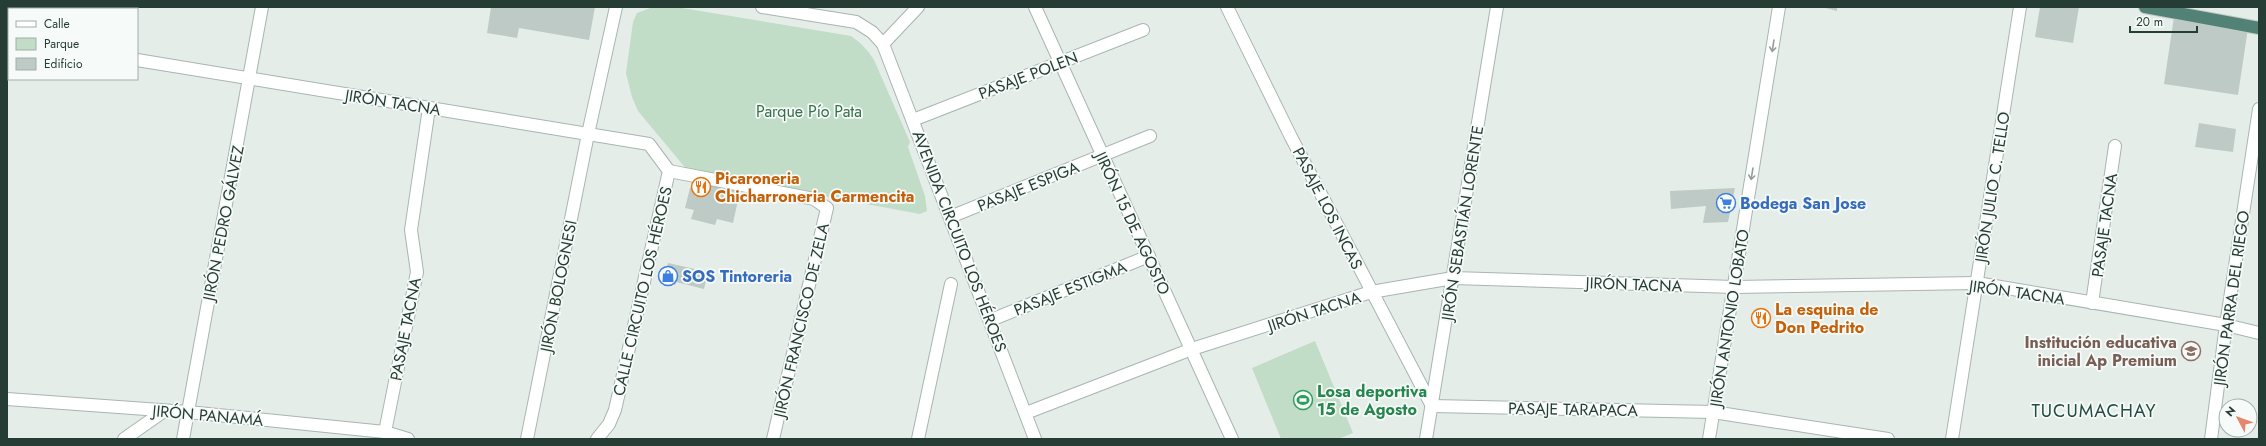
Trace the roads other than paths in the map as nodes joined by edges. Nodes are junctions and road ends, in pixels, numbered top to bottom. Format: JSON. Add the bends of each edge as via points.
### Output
{"nodes":[{"id":1,"x":262,"y":7,"type":"edge"},
{"id":2,"x":616,"y":7,"type":"edge"},
{"id":3,"x":762,"y":7,"type":"edge"},
{"id":4,"x":918,"y":7,"type":"edge"},
{"id":5,"x":1035,"y":7,"type":"edge"},
{"id":6,"x":1227,"y":7,"type":"edge"},
{"id":7,"x":1497,"y":7,"type":"edge"},
{"id":8,"x":1779,"y":7,"type":"edge"},
{"id":9,"x":2020,"y":7,"type":"edge"},
{"id":10,"x":2145,"y":7,"type":"edge"},
{"id":11,"x":2259,"y":28,"type":"edge"},
{"id":12,"x":1143,"y":30,"type":"dead end"},
{"id":13,"x":883,"y":44,"type":"junction"},
{"id":14,"x":138,"y":60,"type":"edge"},
{"id":15,"x":1060,"y":62,"type":"junction"},
{"id":16,"x":250,"y":78,"type":"junction"},
{"id":17,"x":429,"y":108,"type":"junction"},
{"id":18,"x":2259,"y":109,"type":"edge"},
{"id":19,"x":913,"y":120,"type":"junction"},
{"id":20,"x":588,"y":134,"type":"junction"},
{"id":21,"x":1150,"y":136,"type":"dead end"},
{"id":22,"x":649,"y":144,"type":"joint"},
{"id":23,"x":2115,"y":146,"type":"dead end"},
{"id":24,"x":1102,"y":155,"type":"junction"},
{"id":25,"x":669,"y":172,"type":"junction"},
{"id":26,"x":950,"y":217,"type":"junction"},
{"id":27,"x":1148,"y":256,"type":"junction"},
{"id":28,"x":1453,"y":278,"type":"junction"},
{"id":29,"x":1977,"y":283,"type":"junction"},
{"id":30,"x":951,"y":284,"type":"dead end"},
{"id":31,"x":1734,"y":287,"type":"junction"},
{"id":32,"x":1371,"y":292,"type":"junction"},
{"id":33,"x":2092,"y":303,"type":"junction"},
{"id":34,"x":991,"y":320,"type":"junction"},
{"id":35,"x":2226,"y":325,"type":"junction"},
{"id":36,"x":2259,"y":333,"type":"edge"},
{"id":37,"x":1192,"y":350,"type":"junction"},
{"id":38,"x":7,"y":398,"type":"edge"},
{"id":39,"x":1432,"y":406,"type":"junction"},
{"id":40,"x":164,"y":411,"type":"junction"},
{"id":41,"x":188,"y":412,"type":"junction"},
{"id":42,"x":1713,"y":412,"type":"junction"},
{"id":43,"x":1026,"y":413,"type":"junction"},
{"id":44,"x":385,"y":432,"type":"junction"},
{"id":45,"x":124,"y":439,"type":"edge"},
{"id":46,"x":183,"y":439,"type":"edge"},
{"id":47,"x":408,"y":439,"type":"edge"},
{"id":48,"x":527,"y":439,"type":"edge"},
{"id":49,"x":597,"y":439,"type":"edge"},
{"id":50,"x":773,"y":439,"type":"edge"},
{"id":51,"x":918,"y":439,"type":"edge"},
{"id":52,"x":1035,"y":439,"type":"edge"},
{"id":53,"x":1232,"y":439,"type":"edge"},
{"id":54,"x":1426,"y":439,"type":"edge"},
{"id":55,"x":1709,"y":439,"type":"edge"},
{"id":56,"x":1888,"y":439,"type":"edge"},
{"id":57,"x":1952,"y":439,"type":"edge"},
{"id":58,"x":2211,"y":439,"type":"edge"}],
"edges":[{"from":1,"to":16,"type":"street","name":"JIRÓN PEDRO GÁLVEZ"},
{"from":2,"to":20,"type":"street","name":"JIRÓN BOLOGNESI"},
{"from":3,"to":13,"type":"street","via":[[856,22],[872,32]]},
{"from":4,"to":13,"type":"street"},
{"from":5,"to":15,"type":"street","name":"JIRÓN 15 DE AGOSTO"},
{"from":6,"to":32,"type":"street","name":"PASAJE LOS INCAS"},
{"from":7,"to":28,"type":"street","name":"JIRÓN SEBASTIÁN LORENTE"},
{"from":8,"to":31,"type":"street","name":"JIRÓN ANTONIO LOBATO","one_way":true},
{"from":9,"to":29,"type":"street","name":"JIRÓN JULIO C. TELLO"},
{"from":10,"to":11,"type":"highway"},
{"from":12,"to":15,"type":"street","name":"PASAJE POLEN"},
{"from":13,"to":19,"type":"street","name":"AVENIDA CIRCUITO LOS HÉROES"},
{"from":14,"to":16,"type":"street","name":"JIRÓN TACNA"},
{"from":15,"to":19,"type":"street","name":"PASAJE POLEN"},
{"from":15,"to":24,"type":"street","name":"JIRÓN 15 DE AGOSTO"},
{"from":16,"to":17,"type":"street","name":"JIRÓN TACNA"},
{"from":16,"to":41,"type":"street","name":"JIRÓN PEDRO GÁLVEZ"},
{"from":17,"to":20,"type":"street","name":"JIRÓN TACNA"},
{"from":17,"to":44,"type":"street","name":"PASAJE TACNA","via":[[411,230],[417,272]]},
{"from":18,"to":35,"type":"street","name":"JIRÓN PARRA DEL RIEGO"},
{"from":19,"to":26,"type":"street","name":"AVENIDA CIRCUITO LOS HÉROES"},
{"from":20,"to":22,"type":"street","name":"JIRÓN TACNA"},
{"from":20,"to":48,"type":"street","name":"JIRÓN BOLOGNESI"},
{"from":21,"to":24,"type":"street","name":"PASAJE ESPIGA"},
{"from":22,"to":25,"type":"street","name":"CALLE CIRCUITO LOS HÉROES"},
{"from":23,"to":33,"type":"street","name":"PASAJE TACNA"},
{"from":24,"to":26,"type":"street","name":"PASAJE ESPIGA"},
{"from":24,"to":27,"type":"street","name":"JIRÓN 15 DE AGOSTO"},
{"from":25,"to":49,"type":"street","name":"CALLE CIRCUITO LOS HÉROES","via":[[615,410],[609,424]]},
{"from":25,"to":50,"type":"street","name":"JIRÓN FRANCISCO DE ZELA","via":[[814,200],[827,208]]},
{"from":26,"to":34,"type":"street","name":"AVENIDA CIRCUITO LOS HÉROES"},
{"from":27,"to":34,"type":"street","name":"PASAJE ESTIGMA"},
{"from":27,"to":37,"type":"street","name":"JIRÓN 15 DE AGOSTO"},
{"from":28,"to":31,"type":"street","name":"JIRÓN TACNA"},
{"from":28,"to":32,"type":"street","name":"JIRÓN TACNA"},
{"from":28,"to":39,"type":"street","name":"JIRÓN SEBASTIÁN LORENTE"},
{"from":29,"to":31,"type":"street","name":"JIRÓN TACNA"},
{"from":29,"to":33,"type":"street","name":"JIRÓN TACNA"},
{"from":29,"to":57,"type":"street","name":"JIRÓN JULIO C. TELLO"},
{"from":30,"to":51,"type":"street"},
{"from":31,"to":42,"type":"street","name":"JIRÓN ANTONIO LOBATO"},
{"from":32,"to":37,"type":"street","name":"JIRÓN TACNA"},
{"from":32,"to":39,"type":"street","name":"PASAJE LOS INCAS"},
{"from":33,"to":35,"type":"street","name":"JIRÓN TACNA"},
{"from":34,"to":43,"type":"street","name":"AVENIDA CIRCUITO LOS HÉROES"},
{"from":35,"to":36,"type":"street","name":"JIRÓN TACNA"},
{"from":35,"to":58,"type":"street","name":"JIRÓN PARRA DEL RIEGO"},
{"from":37,"to":43,"type":"street","name":"JIRÓN TACNA"},
{"from":37,"to":53,"type":"street","name":"JIRÓN 15 DE AGOSTO"},
{"from":38,"to":40,"type":"street","name":"JIRÓN PANAMÁ"},
{"from":39,"to":42,"type":"street","name":"PASAJE TARAPACA"},
{"from":39,"to":54,"type":"street","name":"JIRÓN SEBASTIÁN LORENTE"},
{"from":40,"to":41,"type":"street","name":"JIRÓN PANAMÁ"},
{"from":40,"to":45,"type":"street"},
{"from":41,"to":44,"type":"street","name":"JIRÓN PANAMÁ"},
{"from":41,"to":46,"type":"street","name":"JIRÓN PEDRO GÁLVEZ"},
{"from":42,"to":55,"type":"street","name":"JIRÓN ANTONIO LOBATO"},
{"from":42,"to":56,"type":"street","name":"PASAJE TARAPACA"},
{"from":43,"to":52,"type":"street","name":"AVENIDA CIRCUITO LOS HÉROES"},
{"from":44,"to":47,"type":"street","name":"JIRÓN PANAMÁ"}]}
